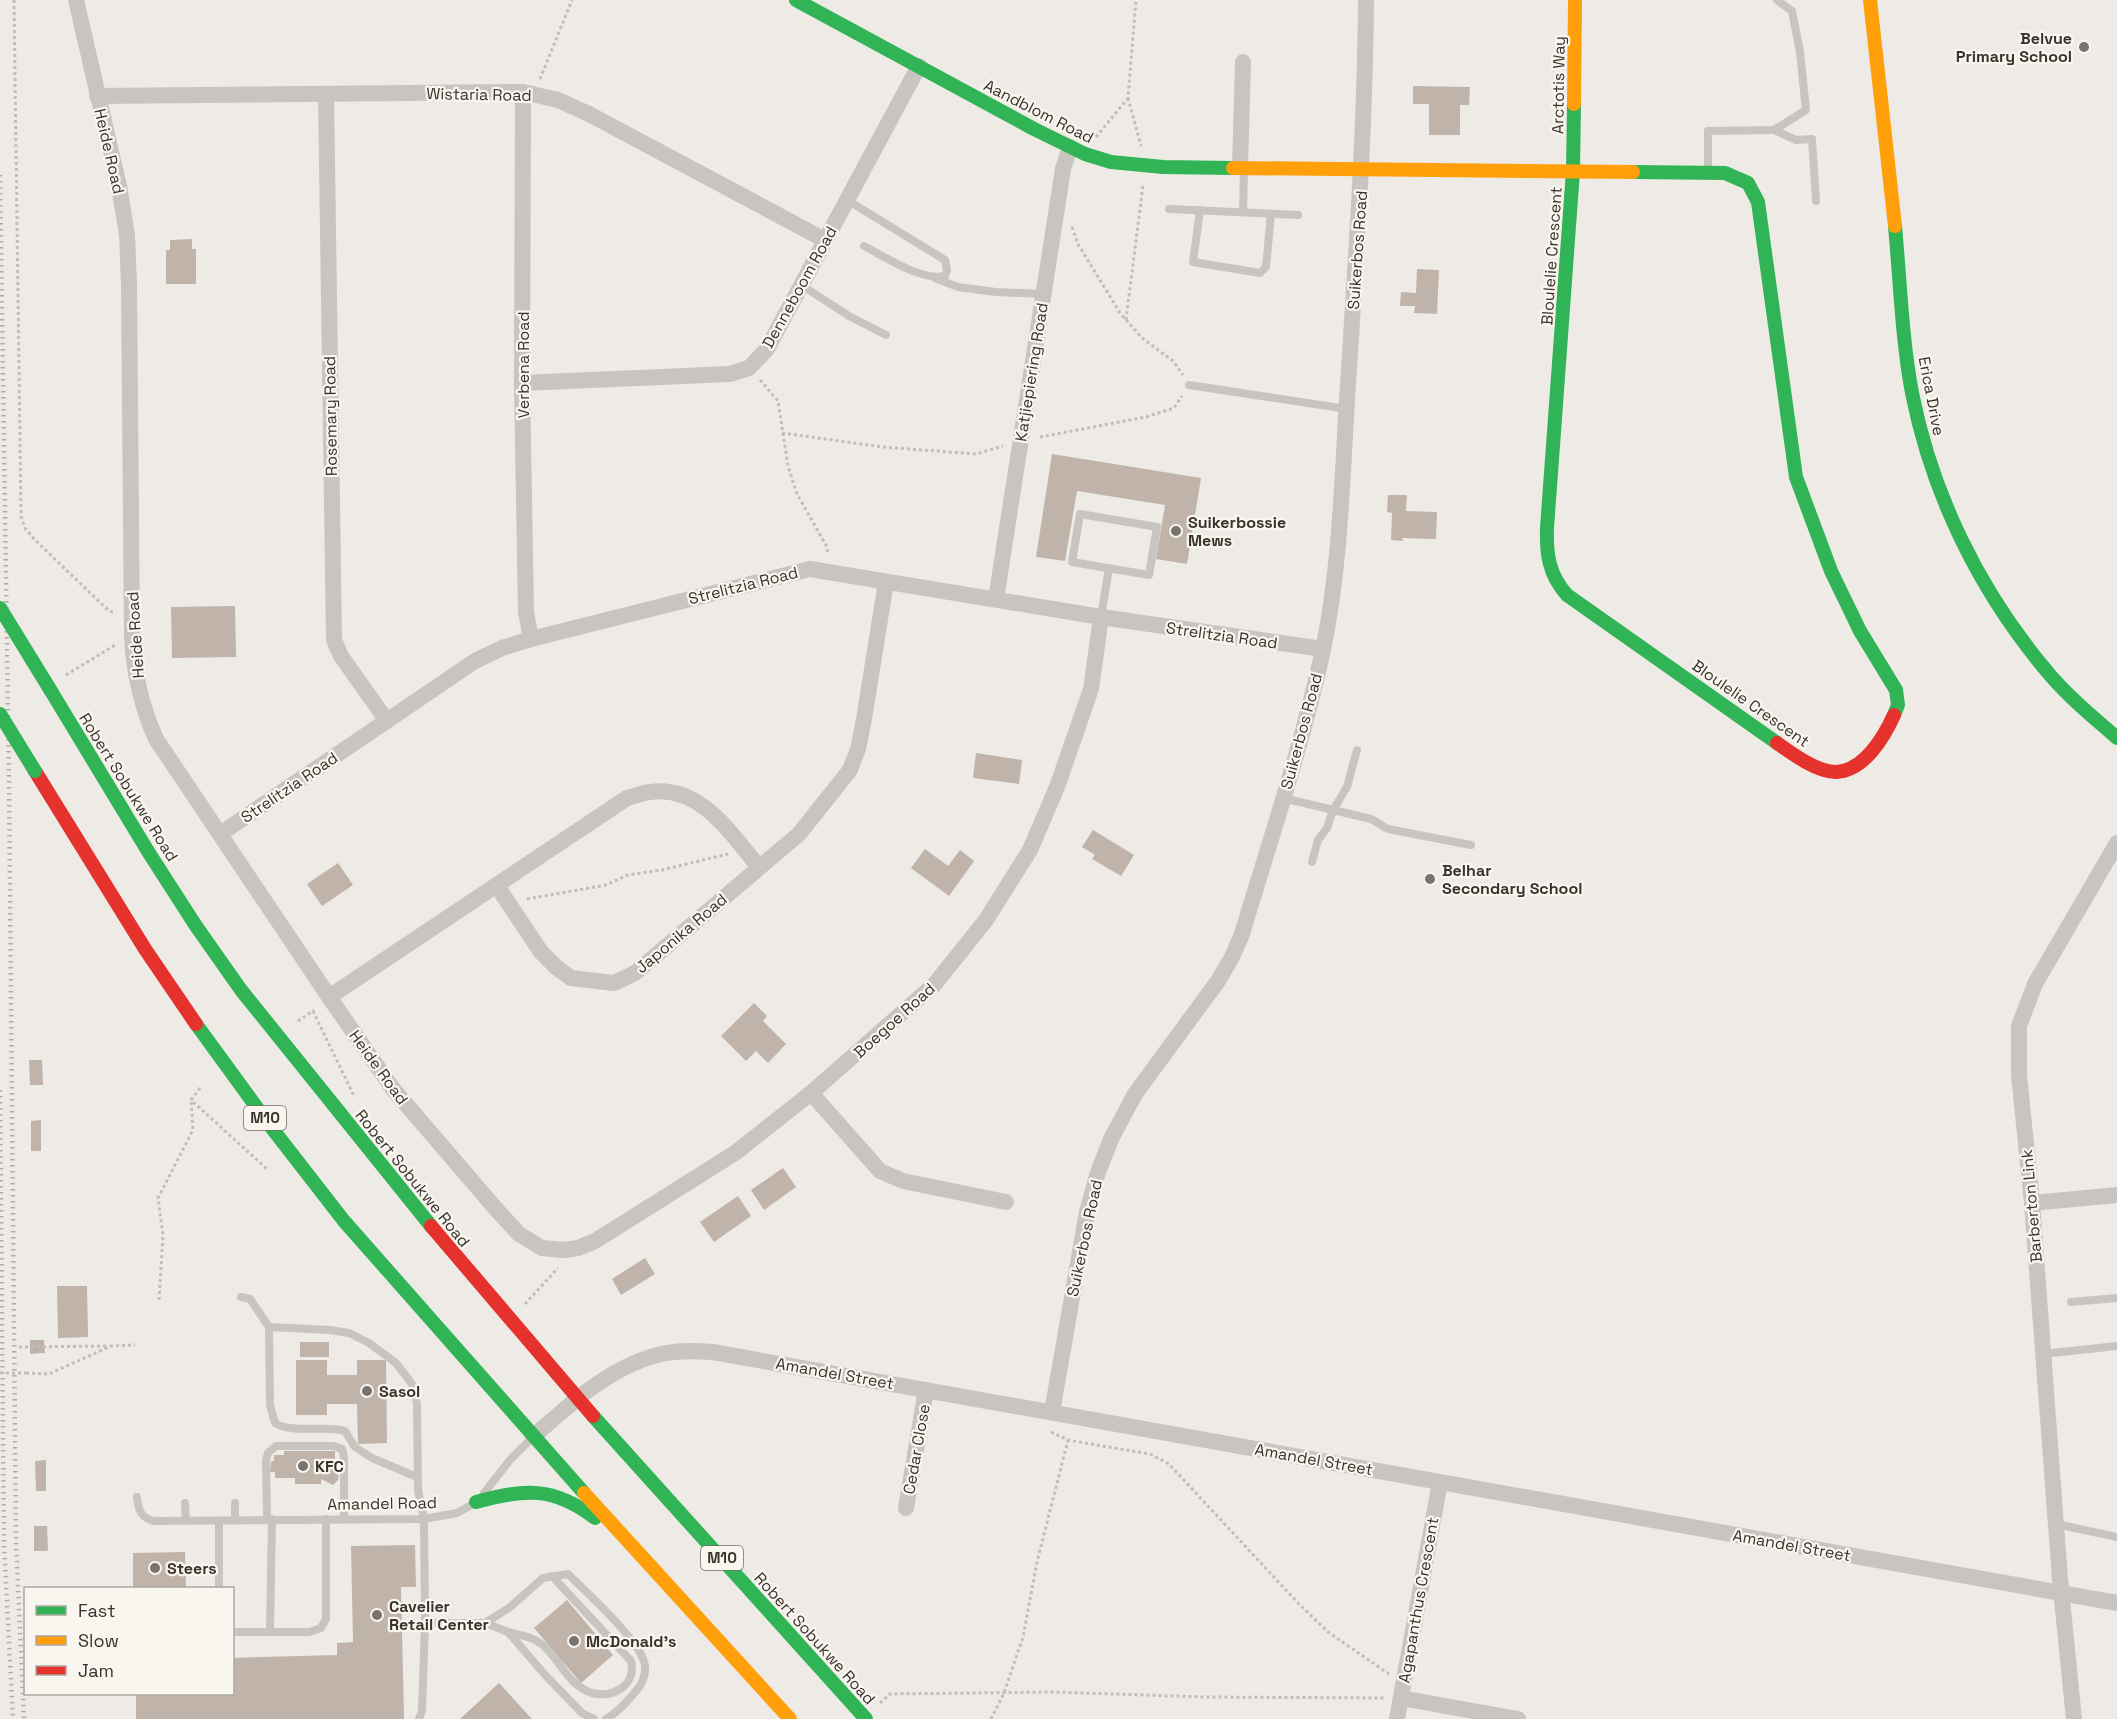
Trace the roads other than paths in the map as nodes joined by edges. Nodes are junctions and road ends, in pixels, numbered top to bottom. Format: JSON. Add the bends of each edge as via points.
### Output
{"nodes":[{"id":1,"x":76,"y":0,"type":"edge"},
{"id":2,"x":796,"y":0,"type":"edge"},
{"id":3,"x":1366,"y":0,"type":"edge"},
{"id":4,"x":1575,"y":0,"type":"edge"},
{"id":5,"x":1777,"y":0,"type":"edge"},
{"id":6,"x":1869,"y":0,"type":"edge"},
{"id":7,"x":1244,"y":62,"type":"dead end"},
{"id":8,"x":919,"y":66,"type":"junction"},
{"id":9,"x":529,"y":93,"type":"junction"},
{"id":10,"x":326,"y":94,"type":"junction"},
{"id":11,"x":98,"y":96,"type":"junction"},
{"id":12,"x":1774,"y":130,"type":"junction"},
{"id":13,"x":1070,"y":147,"type":"junction"},
{"id":14,"x":1242,"y":167,"type":"junction"},
{"id":15,"x":1362,"y":169,"type":"junction"},
{"id":16,"x":1573,"y":171,"type":"junction"},
{"id":17,"x":1708,"y":172,"type":"junction"},
{"id":18,"x":847,"y":200,"type":"junction"},
{"id":19,"x":1816,"y":201,"type":"dead end"},
{"id":20,"x":1169,"y":209,"type":"dead end"},
{"id":21,"x":1200,"y":210,"type":"junction"},
{"id":22,"x":1243,"y":212,"type":"junction"},
{"id":23,"x":1271,"y":214,"type":"junction"},
{"id":24,"x":1298,"y":215,"type":"dead end"},
{"id":25,"x":825,"y":240,"type":"junction"},
{"id":26,"x":864,"y":246,"type":"dead end"},
{"id":27,"x":935,"y":278,"type":"junction"},
{"id":28,"x":801,"y":285,"type":"junction"},
{"id":29,"x":1043,"y":294,"type":"junction"},
{"id":30,"x":886,"y":335,"type":"dead end"},
{"id":31,"x":522,"y":383,"type":"junction"},
{"id":32,"x":1189,"y":385,"type":"road end"},
{"id":33,"x":1347,"y":409,"type":"junction"},
{"id":34,"x":1109,"y":568,"type":"junction"},
{"id":35,"x":886,"y":582,"type":"junction"},
{"id":36,"x":996,"y":599,"type":"junction"},
{"id":37,"x":0,"y":608,"type":"edge"},
{"id":38,"x":1101,"y":617,"type":"junction"},
{"id":39,"x":531,"y":639,"type":"junction"},
{"id":40,"x":1323,"y":649,"type":"junction"},
{"id":41,"x":0,"y":714,"type":"edge"},
{"id":42,"x":387,"y":721,"type":"junction"},
{"id":43,"x":2117,"y":738,"type":"edge"},
{"id":44,"x":1357,"y":750,"type":"dead end"},
{"id":45,"x":1283,"y":798,"type":"junction"},
{"id":46,"x":1333,"y":810,"type":"junction"},
{"id":47,"x":220,"y":834,"type":"junction"},
{"id":48,"x":2117,"y":843,"type":"edge"},
{"id":49,"x":1470,"y":845,"type":"dead end"},
{"id":50,"x":1312,"y":861,"type":"dead end"},
{"id":51,"x":759,"y":867,"type":"junction"},
{"id":52,"x":497,"y":886,"type":"junction"},
{"id":53,"x":329,"y":997,"type":"junction"},
{"id":54,"x":811,"y":1093,"type":"junction"},
{"id":55,"x":2117,"y":1195,"type":"edge"},
{"id":56,"x":1006,"y":1202,"type":"dead end"},
{"id":57,"x":2032,"y":1203,"type":"junction"},
{"id":58,"x":542,"y":1248,"type":"joint"},
{"id":59,"x":242,"y":1297,"type":"dead end"},
{"id":60,"x":2117,"y":1298,"type":"edge"},
{"id":61,"x":2071,"y":1302,"type":"dead end"},
{"id":62,"x":269,"y":1327,"type":"junction"},
{"id":63,"x":2117,"y":1346,"type":"edge"},
{"id":64,"x":2043,"y":1354,"type":"junction"},
{"id":65,"x":926,"y":1390,"type":"junction"},
{"id":66,"x":577,"y":1398,"type":"junction"},
{"id":67,"x":1052,"y":1412,"type":"junction"},
{"id":68,"x":533,"y":1437,"type":"junction"},
{"id":69,"x":417,"y":1478,"type":"junction"},
{"id":70,"x":1440,"y":1482,"type":"junction"},
{"id":71,"x":137,"y":1497,"type":"dead end"},
{"id":72,"x":476,"y":1502,"type":"junction"},
{"id":73,"x":185,"y":1503,"type":"dead end"},
{"id":74,"x":235,"y":1503,"type":"dead end"},
{"id":75,"x":906,"y":1508,"type":"dead end"},
{"id":76,"x":326,"y":1519,"type":"junction"},
{"id":77,"x":344,"y":1519,"type":"junction"},
{"id":78,"x":424,"y":1519,"type":"junction"},
{"id":79,"x":235,"y":1520,"type":"junction"},
{"id":80,"x":270,"y":1520,"type":"junction"},
{"id":81,"x":186,"y":1521,"type":"junction"},
{"id":82,"x":219,"y":1521,"type":"junction"},
{"id":83,"x":2056,"y":1524,"type":"junction"},
{"id":84,"x":2117,"y":1537,"type":"edge"},
{"id":85,"x":625,"y":1539,"type":"junction"},
{"id":86,"x":552,"y":1576,"type":"junction"},
{"id":87,"x":219,"y":1587,"type":"edge"},
{"id":88,"x":2061,"y":1592,"type":"junction"},
{"id":89,"x":2117,"y":1603,"type":"edge"},
{"id":90,"x":425,"y":1623,"type":"junction"},
{"id":91,"x":485,"y":1623,"type":"junction"},
{"id":92,"x":234,"y":1632,"type":"edge"},
{"id":93,"x":270,"y":1632,"type":"junction"},
{"id":94,"x":508,"y":1632,"type":"junction"},
{"id":95,"x":1401,"y":1698,"type":"junction"},
{"id":96,"x":419,"y":1719,"type":"edge"},
{"id":97,"x":594,"y":1719,"type":"edge"},
{"id":98,"x":606,"y":1719,"type":"edge"},
{"id":99,"x":790,"y":1719,"type":"edge"},
{"id":100,"x":866,"y":1719,"type":"edge"},
{"id":101,"x":1397,"y":1719,"type":"edge"},
{"id":102,"x":1518,"y":1719,"type":"edge"},
{"id":103,"x":2074,"y":1719,"type":"edge"}],
"edges":[{"from":1,"to":11,"type":"street","name":"Heide Road"},
{"from":2,"to":8,"type":"main road","name":"Aandblom Road"},
{"from":3,"to":15,"type":"street","name":"Suikerbos Road"},
{"from":4,"to":16,"type":"main road","name":"Arctotis Way"},
{"from":5,"to":12,"type":"lane","via":[[1792,11],[1806,110]]},
{"from":6,"to":43,"type":"main road","name":"Erica Drive","via":[[1888,150],[1908,369],[1941,498],[1967,554],[2014,629],[2053,679]]},
{"from":7,"to":14,"type":"street"},
{"from":8,"to":13,"type":"main road","name":"Aandblom Road"},
{"from":8,"to":18,"type":"street","name":"Denneboom Road"},
{"from":9,"to":10,"type":"street","name":"Wistaria Road"},
{"from":9,"to":25,"type":"street","name":"Wistaria Road","via":[[589,114]]},
{"from":9,"to":31,"type":"street","name":"Verbena Road"},
{"from":10,"to":11,"type":"street","name":"Wistaria Road"},
{"from":10,"to":42,"type":"street","name":"Rosemary Road","via":[[334,640]]},
{"from":11,"to":47,"type":"street","name":"Heide Road","via":[[127,235],[133,661],[139,694],[156,739]]},
{"from":12,"to":17,"type":"lane","via":[[1708,130]]},
{"from":12,"to":19,"type":"lane","via":[[1796,140],[1812,139]]},
{"from":13,"to":14,"type":"main road","name":"Aandblom Road","via":[[1111,162],[1145,167]]},
{"from":13,"to":29,"type":"street","name":"Katjiepiering Road"},
{"from":14,"to":15,"type":"main road","name":"Aandblom Road"},
{"from":14,"to":22,"type":"lane"},
{"from":15,"to":16,"type":"main road","name":"Bloulelie Crescent"},
{"from":15,"to":33,"type":"street","name":"Suikerbos Road"},
{"from":16,"to":17,"type":"main road","name":"Bloulelie Crescent"},
{"from":16,"to":17,"type":"main road","name":"Bloulelie Crescent","via":[[1546,553],[1551,573],[1567,595],[1798,758],[1835,772],[1851,768],[1870,754],[1898,705],[1896,690],[1860,631],[1831,571],[1796,477],[1758,202],[1748,183],[1725,172]]},
{"from":18,"to":25,"type":"street","name":"Denneboom Road"},
{"from":18,"to":27,"type":"lane","via":[[945,260],[945,276]]},
{"from":20,"to":21,"type":"lane"},
{"from":21,"to":22,"type":"lane"},
{"from":21,"to":23,"type":"lane","via":[[1193,262],[1260,273],[1266,267]]},
{"from":22,"to":23,"type":"lane"},
{"from":23,"to":24,"type":"lane"},
{"from":25,"to":28,"type":"street","name":"Denneboom Road"},
{"from":26,"to":27,"type":"lane"},
{"from":27,"to":29,"type":"lane","via":[[958,288]]},
{"from":28,"to":30,"type":"lane"},
{"from":28,"to":31,"type":"street","name":"Denneboom Road","via":[[766,349],[749,368],[730,374]]},
{"from":29,"to":36,"type":"street","name":"Katjiepiering Road"},
{"from":31,"to":39,"type":"street","name":"Verbena Road","via":[[526,612]]},
{"from":32,"to":33,"type":"lane"},
{"from":33,"to":40,"type":"street","name":"Suikerbos Road","via":[[1333,589]]},
{"from":34,"to":34,"type":"lane","via":[[1072,562],[1080,514],[1157,527],[1149,574]]},
{"from":34,"to":38,"type":"lane"},
{"from":35,"to":36,"type":"street","name":"Strelitzia Road"},
{"from":35,"to":39,"type":"street","name":"Strelitzia Road","via":[[810,569]]},
{"from":35,"to":51,"type":"street","name":"Japonika Road","via":[[864,719],[850,770],[799,834]]},
{"from":36,"to":38,"type":"street","name":"Strelitzia Road"},
{"from":37,"to":66,"type":"main road","name":"Robert Sobukwe Road","number":"M10","bridge":true,"via":[[149,853],[241,990],[398,1188]]},
{"from":38,"to":40,"type":"street","name":"Strelitzia Road"},
{"from":38,"to":54,"type":"street","name":"Boegoe Road","via":[[1091,689],[1030,850],[986,920],[934,986]]},
{"from":39,"to":42,"type":"street","name":"Strelitzia Road","via":[[475,661]]},
{"from":40,"to":45,"type":"street","name":"Suikerbos Road"},
{"from":41,"to":68,"type":"main road","number":"M10","bridge":true,"via":[[145,949],[271,1127],[344,1221]]},
{"from":42,"to":47,"type":"street","name":"Strelitzia Road"},
{"from":44,"to":46,"type":"lane","via":[[1347,787]]},
{"from":45,"to":46,"type":"lane"},
{"from":45,"to":67,"type":"street","name":"Suikerbos Road","via":[[1232,957],[1135,1094],[1098,1172],[1086,1212]]},
{"from":46,"to":49,"type":"lane","via":[[1371,819],[1388,829]]},
{"from":46,"to":50,"type":"lane"},
{"from":47,"to":53,"type":"street","name":"Heide Road"},
{"from":48,"to":57,"type":"street","name":"Barberton Link","via":[[2034,984],[2019,1026],[2019,1076]]},
{"from":51,"to":52,"type":"street","via":[[707,808],[677,794],[652,791],[627,798]]},
{"from":51,"to":52,"type":"street","name":"Japonika Road","via":[[635,973],[614,982],[571,978],[556,967],[541,952]]},
{"from":52,"to":53,"type":"street"},
{"from":53,"to":58,"type":"street","name":"Heide Road","via":[[400,1098],[519,1234]]},
{"from":54,"to":56,"type":"street","via":[[880,1171],[903,1181]]},
{"from":54,"to":58,"type":"street","name":"Boegoe Road","via":[[735,1153],[596,1240],[571,1249]]},
{"from":55,"to":57,"type":"street"},
{"from":57,"to":64,"type":"street","name":"Barberton Link"},
{"from":59,"to":62,"type":"lane","via":[[250,1299]]},
{"from":60,"to":61,"type":"lane"},
{"from":62,"to":69,"type":"lane","via":[[270,1405],[275,1423],[345,1431],[355,1447]]},
{"from":62,"to":69,"type":"lane","via":[[349,1333],[396,1362],[415,1393]]},
{"from":63,"to":64,"type":"lane"},
{"from":64,"to":83,"type":"street","name":"Barberton Link"},
{"from":65,"to":66,"type":"street","name":"Amandel Street","via":[[690,1350],[642,1361]]},
{"from":65,"to":67,"type":"street","name":"Amandel Street"},
{"from":65,"to":75,"type":"street","name":"Cedar Close"},
{"from":66,"to":68,"type":"street","name":"Amandel Street"},
{"from":66,"to":100,"type":"main road","name":"Robert Sobukwe Road","number":"M10"},
{"from":67,"to":70,"type":"street","name":"Amandel Street"},
{"from":68,"to":72,"type":"lane","name":"Amandel Road"},
{"from":68,"to":85,"type":"main road","number":"M10"},
{"from":69,"to":78,"type":"lane"},
{"from":70,"to":88,"type":"street","name":"Amandel Street"},
{"from":70,"to":95,"type":"street","name":"Agapanthus Crescent"},
{"from":71,"to":81,"type":"lane","name":"Amandel Road","via":[[139,1511],[146,1519]]},
{"from":72,"to":78,"type":"lane","name":"Amandel Road","via":[[457,1514]]},
{"from":72,"to":85,"type":"main road","via":[[501,1495],[556,1496]]},
{"from":73,"to":81,"type":"lane"},
{"from":74,"to":79,"type":"lane"},
{"from":76,"to":77,"type":"lane","name":"Amandel Road"},
{"from":76,"to":80,"type":"lane","name":"Amandel Road"},
{"from":76,"to":93,"type":"lane","via":[[324,1623],[309,1632]]},
{"from":77,"to":78,"type":"lane","name":"Amandel Road"},
{"from":77,"to":80,"type":"lane","via":[[342,1449],[276,1446],[266,1460]]},
{"from":78,"to":90,"type":"lane"},
{"from":79,"to":80,"type":"lane","name":"Amandel Road"},
{"from":79,"to":82,"type":"lane","name":"Amandel Road"},
{"from":80,"to":93,"type":"lane"},
{"from":81,"to":82,"type":"lane","name":"Amandel Road"},
{"from":82,"to":87,"type":"lane"},
{"from":83,"to":84,"type":"lane"},
{"from":83,"to":88,"type":"street","name":"Barberton Link"},
{"from":85,"to":99,"type":"main road","number":"M10"},
{"from":86,"to":91,"type":"lane","via":[[543,1578]]},
{"from":86,"to":94,"type":"lane","via":[[631,1661],[630,1680],[611,1694],[584,1690],[543,1645]]},
{"from":86,"to":98,"type":"lane","via":[[568,1574],[643,1655],[645,1677],[641,1686]]},
{"from":88,"to":89,"type":"street","name":"Amandel Street"},
{"from":88,"to":103,"type":"street"},
{"from":90,"to":91,"type":"lane"},
{"from":90,"to":96,"type":"lane"},
{"from":91,"to":94,"type":"lane"},
{"from":92,"to":93,"type":"lane"},
{"from":94,"to":97,"type":"lane","via":[[582,1713]]},
{"from":95,"to":101,"type":"street","name":"Agapanthus Crescent"},
{"from":95,"to":102,"type":"street"}]}
